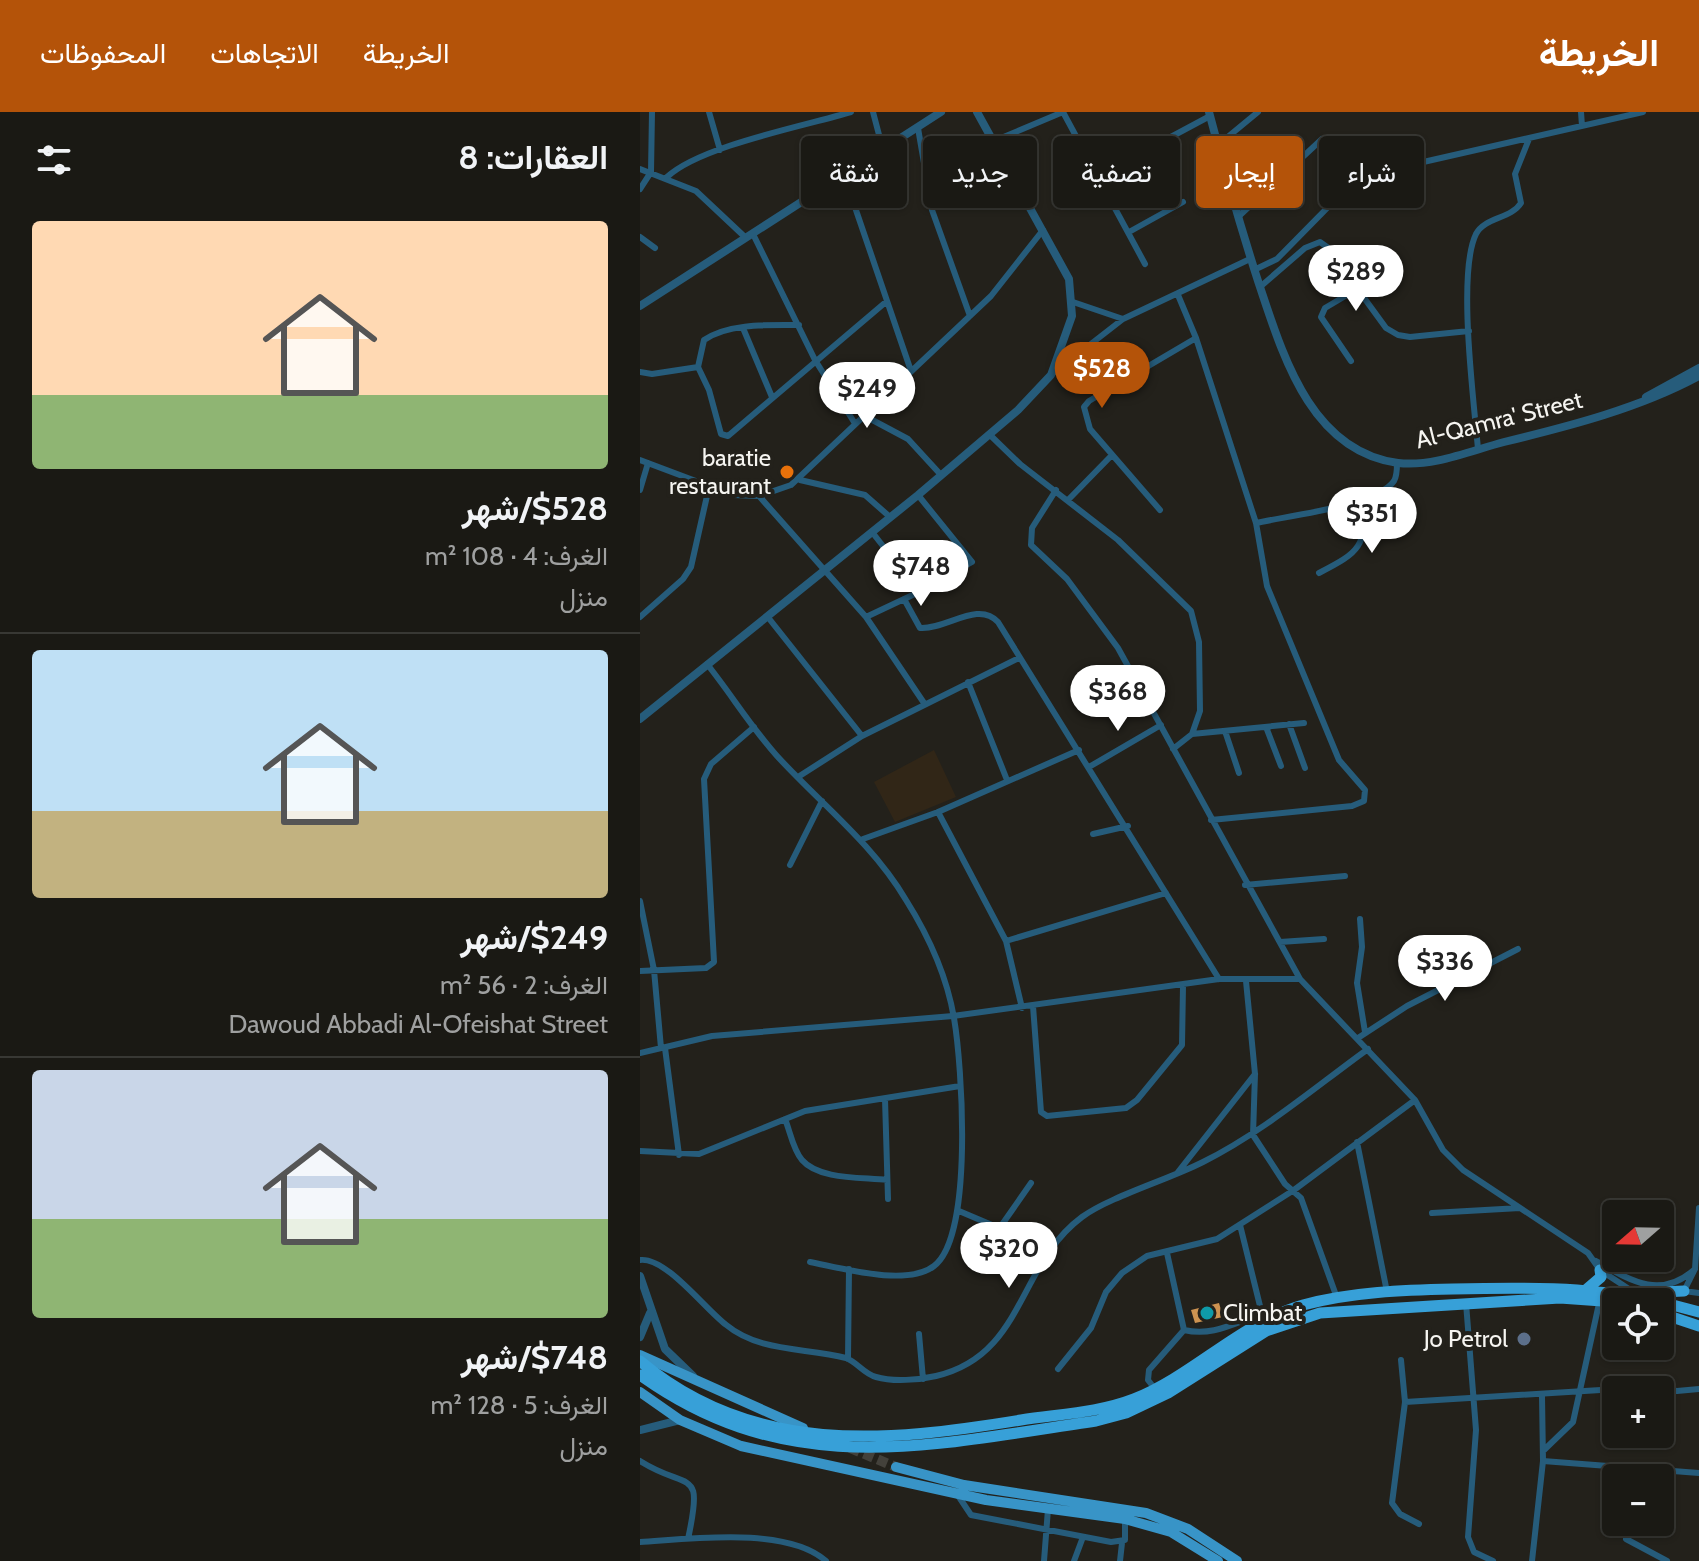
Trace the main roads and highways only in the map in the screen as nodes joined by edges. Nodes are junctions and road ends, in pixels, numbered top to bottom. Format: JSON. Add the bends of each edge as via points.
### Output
{"nodes":[{"id":1,"x":1598,"y":1266,"type":"road end"},
{"id":2,"x":1587,"y":1289,"type":"junction"},
{"id":3,"x":1684,"y":1291,"type":"road end"},
{"id":4,"x":1602,"y":1292,"type":"edge"},
{"id":5,"x":1674,"y":1292,"type":"edge"},
{"id":6,"x":1602,"y":1299,"type":"edge"},
{"id":7,"x":1674,"y":1307,"type":"edge"},
{"id":8,"x":1699,"y":1312,"type":"edge"},
{"id":9,"x":1674,"y":1318,"type":"edge"},
{"id":10,"x":1699,"y":1326,"type":"edge"},
{"id":11,"x":640,"y":1358,"type":"edge"},
{"id":12,"x":640,"y":1375,"type":"edge"},
{"id":13,"x":640,"y":1392,"type":"edge"},
{"id":14,"x":803,"y":1428,"type":"dead end"},
{"id":15,"x":896,"y":1467,"type":"tunnel mouth"},
{"id":16,"x":1218,"y":1561,"type":"edge"},
{"id":17,"x":1237,"y":1561,"type":"edge"}],
"edges":[{"from":1,"to":2,"type":"highway","via":[[1601,1277]]},
{"from":2,"to":4,"type":"highway"},
{"from":2,"to":11,"type":"highway","via":[[1387,1292],[1337,1298],[1265,1316],[1155,1389],[1095,1410],[935,1433],[832,1437],[737,1416],[683,1389]]},
{"from":3,"to":5,"type":"highway"},
{"from":6,"to":12,"type":"highway","via":[[1338,1311],[1302,1318],[1255,1337],[1168,1393],[1126,1413],[894,1448],[843,1449],[788,1441],[722,1420]]},
{"from":7,"to":8,"type":"highway"},
{"from":9,"to":10,"type":"highway"},
{"from":11,"to":14,"type":"main road"},
{"from":13,"to":16,"type":"main road","via":[[680,1420],[751,1448],[956,1493],[1125,1519],[1171,1532]]},
{"from":15,"to":17,"type":"main road","via":[[947,1482],[1146,1513],[1188,1529]]}]}
